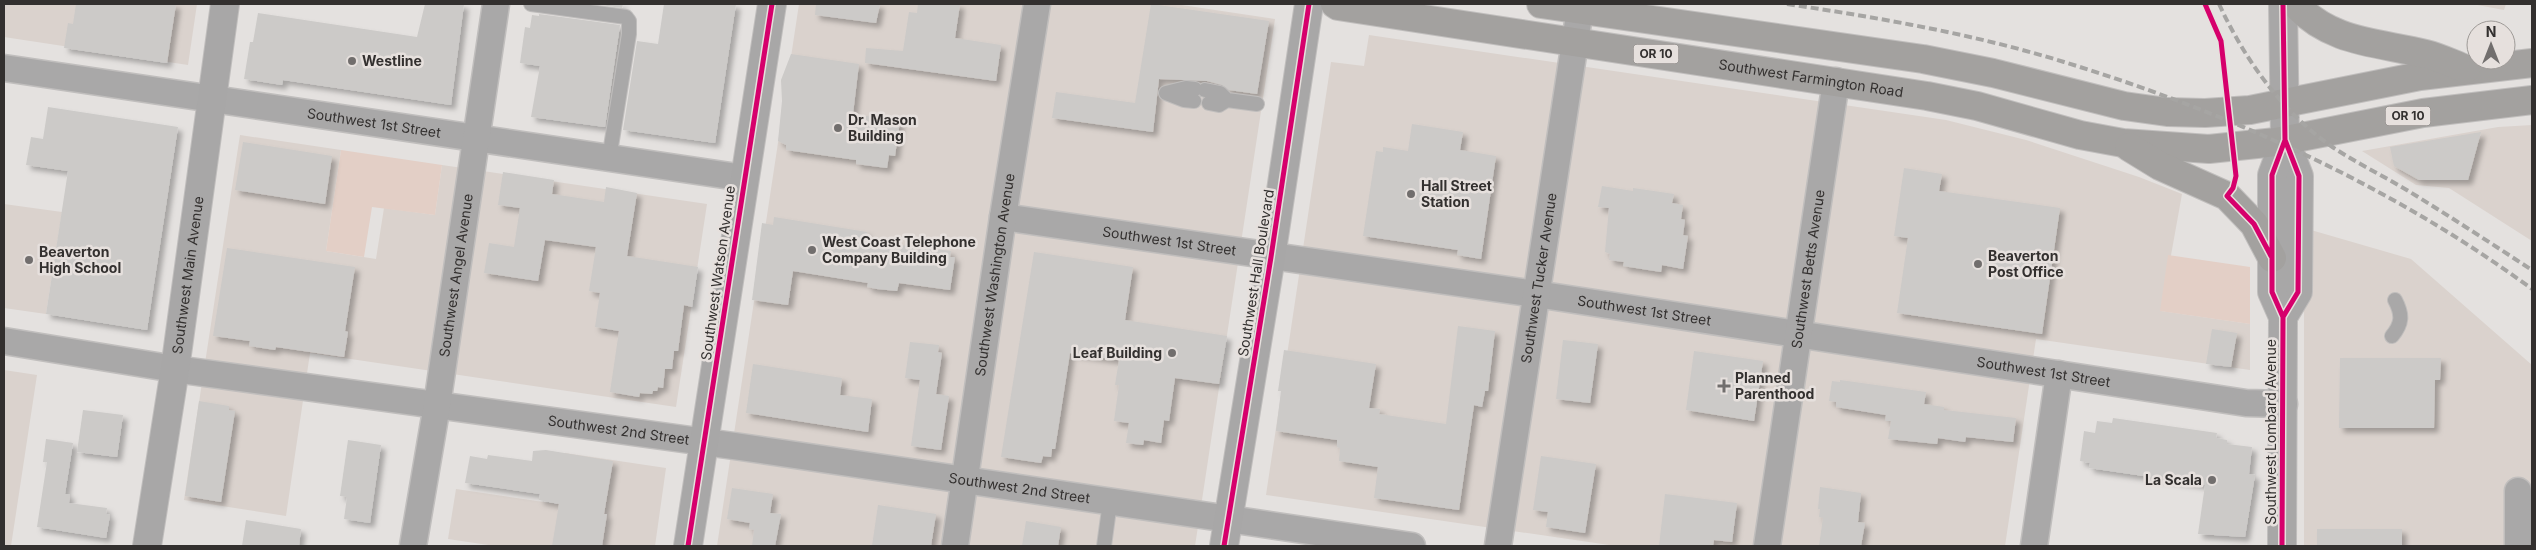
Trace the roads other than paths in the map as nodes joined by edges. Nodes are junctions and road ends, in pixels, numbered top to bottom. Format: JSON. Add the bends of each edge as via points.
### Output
{"nodes":[{"id":1,"x":225,"y":4,"type":"edge"},
{"id":2,"x":496,"y":4,"type":"edge"},
{"id":3,"x":531,"y":4,"type":"edge"},
{"id":4,"x":772,"y":4,"type":"edge"},
{"id":5,"x":1037,"y":4,"type":"edge"},
{"id":6,"x":1309,"y":4,"type":"edge"},
{"id":7,"x":1335,"y":4,"type":"edge"},
{"id":8,"x":1542,"y":4,"type":"edge"},
{"id":9,"x":2283,"y":4,"type":"edge"},
{"id":10,"x":2294,"y":4,"type":"edge"},
{"id":11,"x":1580,"y":9,"type":"junction"},
{"id":12,"x":1575,"y":41,"type":"junction"},
{"id":13,"x":2532,"y":63,"type":"edge"},
{"id":14,"x":2516,"y":64,"type":"edge"},
{"id":15,"x":4,"y":68,"type":"edge"},
{"id":16,"x":2466,"y":69,"type":"joint"},
{"id":17,"x":1836,"y":81,"type":"junction"},
{"id":18,"x":1166,"y":93,"type":"dead end"},
{"id":19,"x":2532,"y":100,"type":"edge"},
{"id":20,"x":212,"y":101,"type":"junction"},
{"id":21,"x":2284,"y":103,"type":"junction"},
{"id":22,"x":1257,"y":104,"type":"dead end"},
{"id":23,"x":476,"y":139,"type":"junction"},
{"id":24,"x":2285,"y":140,"type":"junction"},
{"id":25,"x":2123,"y":143,"type":"junction"},
{"id":26,"x":609,"y":158,"type":"junction"},
{"id":27,"x":744,"y":178,"type":"junction"},
{"id":28,"x":1003,"y":217,"type":"junction"},
{"id":29,"x":1271,"y":257,"type":"junction"},
{"id":30,"x":2272,"y":258,"type":"junction"},
{"id":31,"x":1536,"y":294,"type":"junction"},
{"id":32,"x":2395,"y":300,"type":"dead end"},
{"id":33,"x":2283,"y":317,"type":"junction"},
{"id":34,"x":1798,"y":335,"type":"junction"},
{"id":35,"x":2392,"y":336,"type":"dead end"},
{"id":36,"x":4,"y":341,"type":"edge"},
{"id":37,"x":175,"y":369,"type":"junction"},
{"id":38,"x":2059,"y":374,"type":"junction"},
{"id":39,"x":2284,"y":404,"type":"junction"},
{"id":40,"x":437,"y":405,"type":"junction"},
{"id":41,"x":704,"y":442,"type":"junction"},
{"id":42,"x":965,"y":481,"type":"junction"},
{"id":43,"x":2518,"y":490,"type":"dead end"},
{"id":44,"x":1110,"y":502,"type":"junction"},
{"id":45,"x":1229,"y":519,"type":"junction"},
{"id":46,"x":147,"y":546,"type":"edge"},
{"id":47,"x":413,"y":546,"type":"edge"},
{"id":48,"x":688,"y":546,"type":"edge"},
{"id":49,"x":955,"y":546,"type":"edge"},
{"id":50,"x":1104,"y":546,"type":"edge"},
{"id":51,"x":1224,"y":546,"type":"edge"},
{"id":52,"x":1412,"y":546,"type":"edge"},
{"id":53,"x":1498,"y":546,"type":"edge"},
{"id":54,"x":1767,"y":546,"type":"edge"},
{"id":55,"x":2034,"y":546,"type":"edge"},
{"id":56,"x":2282,"y":546,"type":"edge"},
{"id":57,"x":2518,"y":546,"type":"edge"}],
"edges":[{"from":1,"to":20,"type":"street","name":"Southwest Main Avenue"},
{"from":2,"to":23,"type":"street","name":"Southwest Angel Avenue"},
{"from":3,"to":26,"type":"lane","via":[[605,14],[629,21]]},
{"from":4,"to":27,"type":"street","name":"Southwest Watson Avenue"},
{"from":5,"to":28,"type":"street","name":"Southwest Washington Avenue"},
{"from":6,"to":29,"type":"street","name":"Southwest Hall Boulevard"},
{"from":7,"to":12,"type":"main road","name":"Southwest Farmington Road","number":"OR 10"},
{"from":8,"to":11,"type":"main road"},
{"from":9,"to":21,"type":"street","name":"Southwest Lombard Avenue"},
{"from":10,"to":16,"type":"main road","via":[[2318,23],[2341,35],[2364,43],[2428,54]]},
{"from":11,"to":12,"type":"street","name":"Southwest Tucker Avenue"},
{"from":11,"to":21,"type":"main road","via":[[1923,59],[2124,106],[2167,112],[2228,111]]},
{"from":12,"to":17,"type":"main road","name":"Southwest Farmington Road","number":"OR 10"},
{"from":12,"to":31,"type":"street","name":"Southwest Tucker Avenue"},
{"from":13,"to":14,"type":"main road"},
{"from":15,"to":20,"type":"street","name":"Southwest 1st Street"},
{"from":16,"to":21,"type":"main road"},
{"from":17,"to":25,"type":"main road","name":"Southwest Farmington Road","number":"OR 10","via":[[1977,106],[2080,135]]},
{"from":17,"to":34,"type":"street","name":"Southwest Betts Avenue"},
{"from":18,"to":22,"type":"lane","via":[[1186,88],[1219,105],[1227,100]]},
{"from":19,"to":24,"type":"main road","number":"OR 10","via":[[2423,113]]},
{"from":20,"to":23,"type":"street","name":"Southwest 1st Street"},
{"from":20,"to":37,"type":"street","name":"Southwest Main Avenue"},
{"from":21,"to":24,"type":"street","name":"Southwest Lombard Avenue"},
{"from":23,"to":26,"type":"street","name":"Southwest 1st Street"},
{"from":23,"to":40,"type":"street","name":"Southwest Angel Avenue"},
{"from":24,"to":25,"type":"main road","name":"Southwest Farmington Road","number":"OR 10","via":[[2209,149]]},
{"from":24,"to":30,"type":"street","name":"Southwest Lombard Avenue","via":[[2272,175]]},
{"from":24,"to":33,"type":"street","name":"Southwest Lombard Avenue","via":[[2298,176],[2298,292]]},
{"from":25,"to":30,"type":"main road","via":[[2160,166],[2228,196],[2254,224]]},
{"from":26,"to":27,"type":"street","name":"Southwest 1st Street"},
{"from":27,"to":41,"type":"street","name":"Southwest Watson Avenue"},
{"from":28,"to":29,"type":"street","name":"Southwest 1st Street"},
{"from":28,"to":42,"type":"street","name":"Southwest Washington Avenue"},
{"from":29,"to":31,"type":"street","name":"Southwest 1st Street"},
{"from":29,"to":45,"type":"street","name":"Southwest Hall Boulevard"},
{"from":30,"to":33,"type":"street","name":"Southwest Lombard Avenue","via":[[2272,292]]},
{"from":31,"to":34,"type":"street","name":"Southwest 1st Street"},
{"from":31,"to":53,"type":"street","name":"Southwest Tucker Avenue"},
{"from":32,"to":35,"type":"lane","via":[[2402,320]]},
{"from":33,"to":39,"type":"street","name":"Southwest Lombard Avenue"},
{"from":34,"to":38,"type":"street","name":"Southwest 1st Street"},
{"from":34,"to":54,"type":"street","name":"Southwest Betts Avenue"},
{"from":36,"to":37,"type":"street","name":"Southwest 2nd Street"},
{"from":37,"to":40,"type":"street","name":"Southwest 2nd Street"},
{"from":37,"to":46,"type":"street","name":"Southwest Main Avenue"},
{"from":38,"to":39,"type":"street","name":"Southwest 1st Street","via":[[2252,403]]},
{"from":38,"to":55,"type":"street"},
{"from":39,"to":56,"type":"street","name":"Southwest Lombard Avenue"},
{"from":40,"to":41,"type":"street","name":"Southwest 2nd Street"},
{"from":40,"to":47,"type":"street","name":"Southwest Angel Avenue"},
{"from":41,"to":42,"type":"street","name":"Southwest 2nd Street"},
{"from":41,"to":48,"type":"street","name":"Southwest Watson Avenue"},
{"from":42,"to":44,"type":"street","name":"Southwest 2nd Street"},
{"from":42,"to":49,"type":"street","name":"Southwest Washington Avenue"},
{"from":43,"to":57,"type":"street"},
{"from":44,"to":45,"type":"street","name":"Southwest 2nd Street"},
{"from":44,"to":50,"type":"lane"},
{"from":45,"to":51,"type":"street","name":"Southwest Hall Boulevard"},
{"from":45,"to":52,"type":"street","name":"Southwest 2nd Street"}]}
